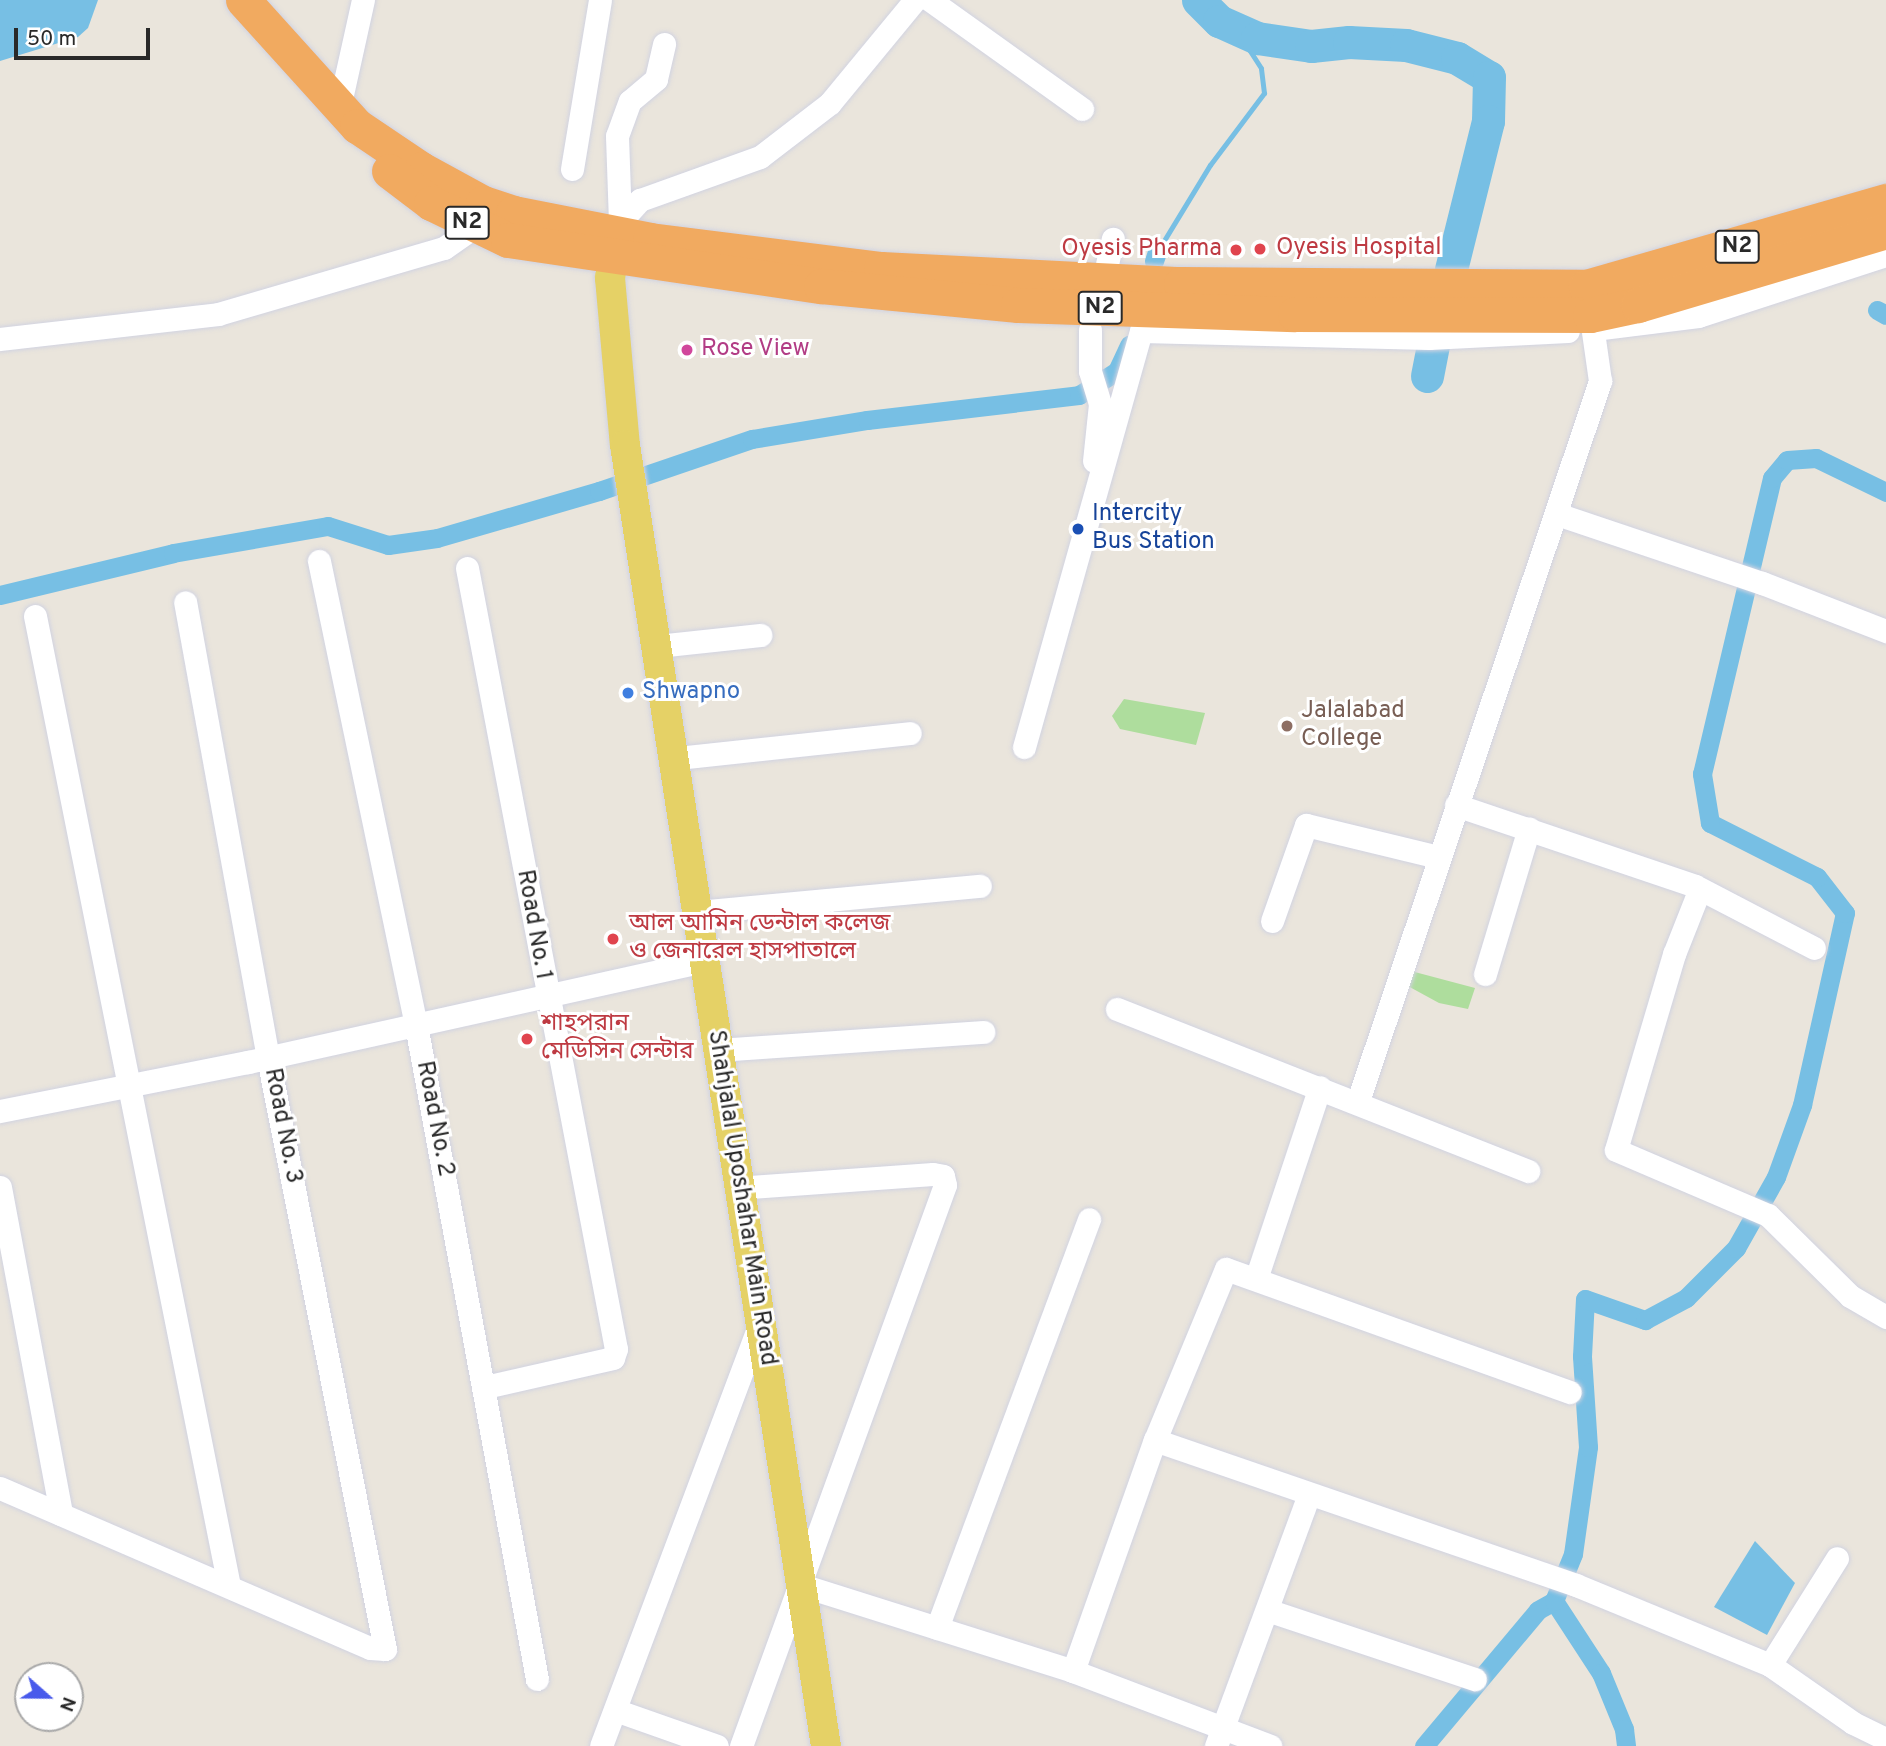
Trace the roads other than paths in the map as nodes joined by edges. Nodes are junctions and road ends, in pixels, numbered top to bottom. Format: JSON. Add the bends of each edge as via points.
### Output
{"nodes":[{"id":1,"x":243,"y":0,"type":"edge"},
{"id":2,"x":363,"y":0,"type":"edge"},
{"id":3,"x":600,"y":0,"type":"edge"},
{"id":4,"x":915,"y":0,"type":"edge"},
{"id":5,"x":930,"y":0,"type":"edge"},
{"id":6,"x":664,"y":44,"type":"dead end"},
{"id":7,"x":1082,"y":109,"type":"dead end"},
{"id":8,"x":348,"y":117,"type":"junction"},
{"id":9,"x":572,"y":169,"type":"dead end"},
{"id":10,"x":1886,"y":201,"type":"edge"},
{"id":11,"x":478,"y":215,"type":"junction"},
{"id":12,"x":1886,"y":231,"type":"edge"},
{"id":13,"x":616,"y":238,"type":"junction"},
{"id":14,"x":1114,"y":239,"type":"dead end"},
{"id":15,"x":1886,"y":255,"type":"edge"},
{"id":16,"x":1107,"y":264,"type":"dead end"},
{"id":17,"x":1590,"y":310,"type":"junction"},
{"id":18,"x":1144,"y":320,"type":"junction"},
{"id":19,"x":1090,"y":330,"type":"dead end"},
{"id":20,"x":0,"y":339,"type":"edge"},
{"id":21,"x":1558,"y":514,"type":"junction"},
{"id":22,"x":319,"y":561,"type":"dead end"},
{"id":23,"x":467,"y":568,"type":"dead end"},
{"id":24,"x":1068,"y":596,"type":"junction"},
{"id":25,"x":185,"y":602,"type":"dead end"},
{"id":26,"x":35,"y":616,"type":"dead end"},
{"id":27,"x":1886,"y":631,"type":"edge"},
{"id":28,"x":760,"y":635,"type":"dead end"},
{"id":29,"x":657,"y":646,"type":"junction"},
{"id":30,"x":910,"y":733,"type":"dead end"},
{"id":31,"x":1024,"y":747,"type":"dead end"},
{"id":32,"x":677,"y":758,"type":"junction"},
{"id":33,"x":1456,"y":805,"type":"junction"},
{"id":34,"x":1529,"y":828,"type":"junction"},
{"id":35,"x":1438,"y":857,"type":"junction"},
{"id":36,"x":980,"y":886,"type":"dead end"},
{"id":37,"x":1699,"y":891,"type":"junction"},
{"id":38,"x":698,"y":912,"type":"junction"},
{"id":39,"x":1272,"y":921,"type":"dead end"},
{"id":40,"x":1814,"y":948,"type":"dead end"},
{"id":41,"x":704,"y":961,"type":"junction"},
{"id":42,"x":1485,"y":974,"type":"dead end"},
{"id":43,"x":546,"y":996,"type":"junction"},
{"id":44,"x":1117,"y":1009,"type":"dead end"},
{"id":45,"x":416,"y":1025,"type":"junction"},
{"id":46,"x":983,"y":1032,"type":"dead end"},
{"id":47,"x":718,"y":1049,"type":"junction"},
{"id":48,"x":268,"y":1058,"type":"junction"},
{"id":49,"x":131,"y":1085,"type":"junction"},
{"id":50,"x":1320,"y":1087,"type":"junction"},
{"id":51,"x":1358,"y":1101,"type":"junction"},
{"id":52,"x":0,"y":1111,"type":"edge"},
{"id":53,"x":1528,"y":1171,"type":"dead end"},
{"id":54,"x":0,"y":1187,"type":"edge"},
{"id":55,"x":736,"y":1188,"type":"junction"},
{"id":56,"x":1089,"y":1219,"type":"dead end"},
{"id":57,"x":1256,"y":1279,"type":"junction"},
{"id":58,"x":1886,"y":1317,"type":"edge"},
{"id":59,"x":760,"y":1322,"type":"junction"},
{"id":60,"x":485,"y":1387,"type":"junction"},
{"id":61,"x":1570,"y":1392,"type":"dead end"},
{"id":62,"x":1155,"y":1440,"type":"junction"},
{"id":63,"x":0,"y":1488,"type":"edge"},
{"id":64,"x":1309,"y":1495,"type":"junction"},
{"id":65,"x":61,"y":1514,"type":"junction"},
{"id":66,"x":1837,"y":1558,"type":"dead end"},
{"id":67,"x":801,"y":1585,"type":"junction"},
{"id":68,"x":229,"y":1586,"type":"junction"},
{"id":69,"x":1267,"y":1610,"type":"junction"},
{"id":70,"x":937,"y":1628,"type":"junction"},
{"id":71,"x":1770,"y":1665,"type":"junction"},
{"id":72,"x":1073,"y":1671,"type":"junction"},
{"id":73,"x":537,"y":1679,"type":"dead end"},
{"id":74,"x":1475,"y":1679,"type":"dead end"},
{"id":75,"x":615,"y":1710,"type":"junction"},
{"id":76,"x":1219,"y":1737,"type":"edge"},
{"id":77,"x":1886,"y":1739,"type":"edge"},
{"id":78,"x":601,"y":1746,"type":"edge"},
{"id":79,"x":717,"y":1746,"type":"edge"},
{"id":80,"x":741,"y":1746,"type":"edge"},
{"id":81,"x":826,"y":1746,"type":"edge"},
{"id":82,"x":1270,"y":1746,"type":"edge"}],
"edges":[{"from":1,"to":8,"type":"highway","number":"N2"},
{"from":2,"to":8,"type":"street"},
{"from":3,"to":9,"type":"street"},
{"from":4,"to":13,"type":"street","via":[[830,103],[760,157],[640,200]]},
{"from":5,"to":7,"type":"street"},
{"from":6,"to":13,"type":"street","via":[[656,79],[630,102],[617,136]]},
{"from":8,"to":11,"type":"highway","number":"N2"},
{"from":10,"to":17,"type":"highway","number":"N2"},
{"from":11,"to":13,"type":"highway","number":"N2"},
{"from":11,"to":20,"type":"street","via":[[444,248],[218,314]]},
{"from":12,"to":17,"type":"highway","number":"N2","via":[[1638,305]]},
{"from":13,"to":17,"type":"highway","number":"N2","via":[[881,269]]},
{"from":13,"to":18,"type":"highway","number":"N2","via":[[954,303]]},
{"from":13,"to":29,"type":"main road","name":"Shahjalal Uposhahar Main Road","via":[[610,278],[625,446]]},
{"from":14,"to":16,"type":"street"},
{"from":15,"to":17,"type":"street","via":[[1698,316]]},
{"from":17,"to":18,"type":"highway","number":"N2"},
{"from":17,"to":21,"type":"street","via":[[1600,381]]},
{"from":18,"to":24,"type":"street"},
{"from":19,"to":24,"type":"street","via":[[1090,371],[1100,404],[1090,496],[1066,575]]},
{"from":21,"to":27,"type":"street","via":[[1762,583]]},
{"from":21,"to":33,"type":"street"},
{"from":22,"to":45,"type":"street","name":"Road No. 2"},
{"from":23,"to":43,"type":"street","name":"Road No. 1"},
{"from":24,"to":31,"type":"street"},
{"from":25,"to":48,"type":"street","name":"Road No. 3"},
{"from":26,"to":49,"type":"street"},
{"from":28,"to":29,"type":"street"},
{"from":29,"to":32,"type":"main road","name":"Shahjalal Uposhahar Main Road"},
{"from":30,"to":32,"type":"street"},
{"from":32,"to":38,"type":"main road","name":"Shahjalal Uposhahar Main Road"},
{"from":33,"to":34,"type":"street"},
{"from":33,"to":35,"type":"street"},
{"from":34,"to":37,"type":"street","via":[[1664,874]]},
{"from":34,"to":42,"type":"street"},
{"from":35,"to":39,"type":"street","via":[[1306,825]]},
{"from":35,"to":51,"type":"street"},
{"from":36,"to":38,"type":"street"},
{"from":37,"to":40,"type":"street"},
{"from":37,"to":58,"type":"street","via":[[1670,965],[1616,1150],[1768,1215],[1850,1296]]},
{"from":38,"to":41,"type":"main road","name":"Shahjalal Uposhahar Main Road"},
{"from":41,"to":43,"type":"street"},
{"from":41,"to":47,"type":"main road","name":"Shahjalal Uposhahar Main Road"},
{"from":43,"to":45,"type":"street"},
{"from":43,"to":60,"type":"street","name":"Road No. 1","via":[[616,1349],[613,1358]]},
{"from":44,"to":50,"type":"street"},
{"from":45,"to":48,"type":"street"},
{"from":45,"to":60,"type":"street","name":"Road No. 2"},
{"from":46,"to":47,"type":"street"},
{"from":47,"to":55,"type":"main road","name":"Shahjalal Uposhahar Main Road"},
{"from":48,"to":49,"type":"street"},
{"from":48,"to":68,"type":"street","name":"Road No. 3","via":[[385,1649],[370,1648]]},
{"from":49,"to":52,"type":"street"},
{"from":49,"to":68,"type":"street"},
{"from":50,"to":51,"type":"street"},
{"from":50,"to":57,"type":"street"},
{"from":51,"to":53,"type":"street"},
{"from":54,"to":65,"type":"street"},
{"from":55,"to":59,"type":"main road","name":"Shahjalal Uposhahar Main Road"},
{"from":55,"to":67,"type":"street","via":[[933,1174],[943,1176],[946,1185]]},
{"from":56,"to":70,"type":"street"},
{"from":57,"to":61,"type":"street"},
{"from":57,"to":62,"type":"street","via":[[1231,1269],[1223,1272]]},
{"from":59,"to":67,"type":"main road","name":"Shahjalal Uposhahar Main Road"},
{"from":59,"to":75,"type":"street"},
{"from":60,"to":73,"type":"street","name":"Road No. 2"},
{"from":62,"to":64,"type":"street"},
{"from":62,"to":72,"type":"street"},
{"from":63,"to":65,"type":"street"},
{"from":64,"to":69,"type":"street"},
{"from":64,"to":71,"type":"street","via":[[1577,1585]]},
{"from":65,"to":68,"type":"street"},
{"from":66,"to":71,"type":"street"},
{"from":67,"to":70,"type":"street"},
{"from":67,"to":80,"type":"street"},
{"from":67,"to":81,"type":"main road","name":"Shahjalal Uposhahar Main Road"},
{"from":69,"to":74,"type":"street"},
{"from":69,"to":76,"type":"street"},
{"from":70,"to":72,"type":"street"},
{"from":71,"to":77,"type":"street","via":[[1853,1723]]},
{"from":72,"to":76,"type":"street"},
{"from":75,"to":78,"type":"street"},
{"from":75,"to":79,"type":"street"},
{"from":76,"to":82,"type":"street"}]}
